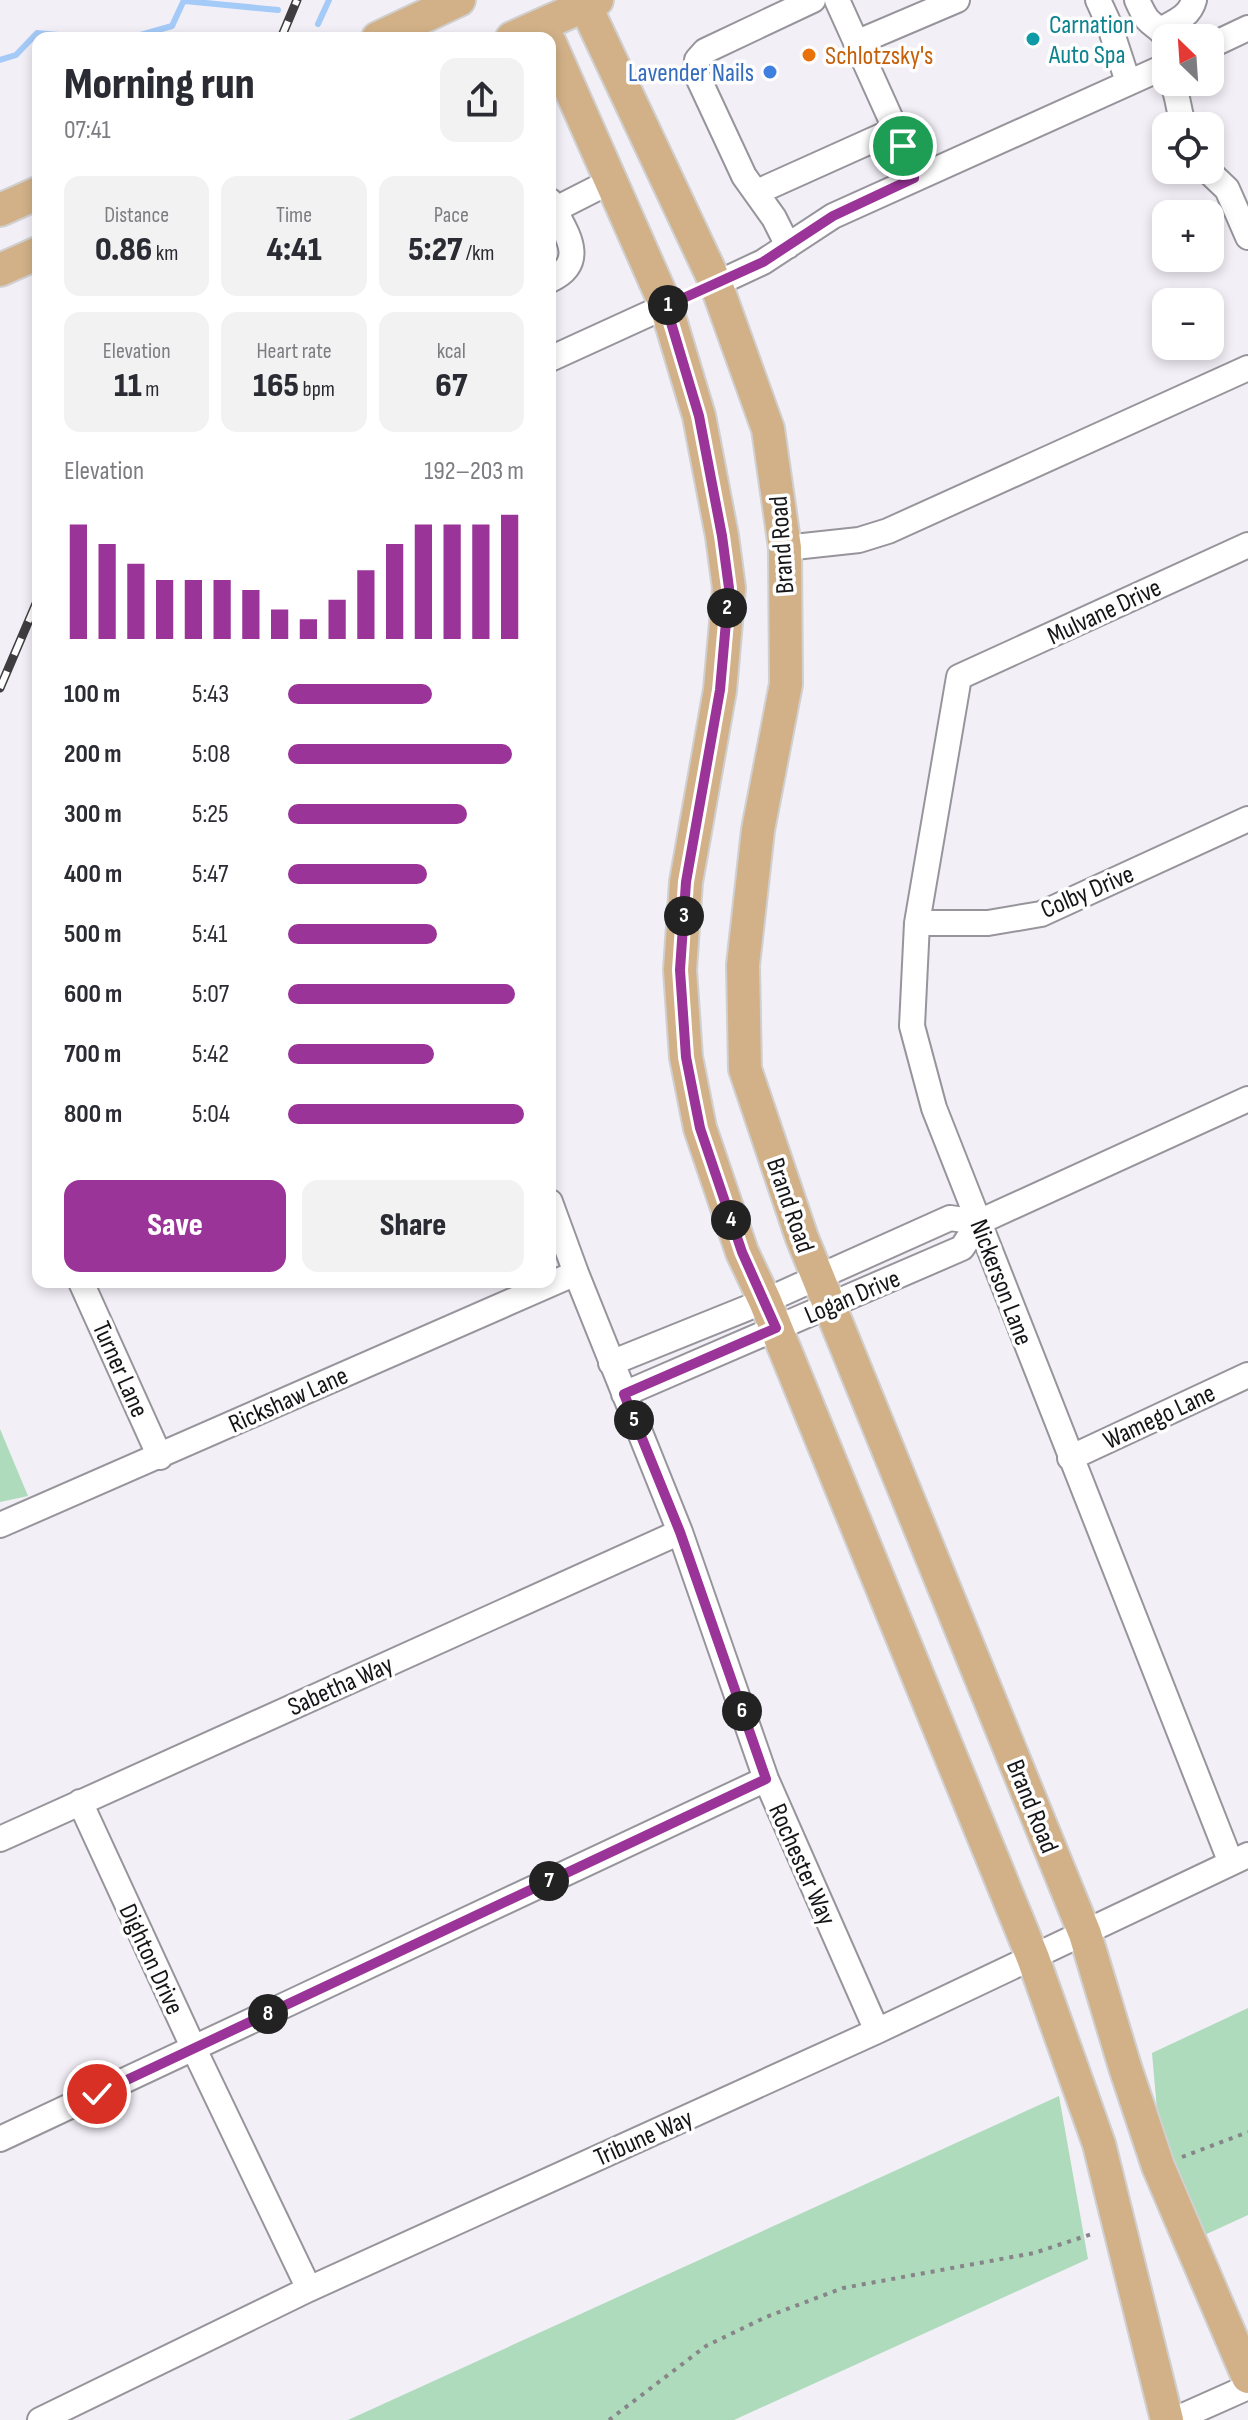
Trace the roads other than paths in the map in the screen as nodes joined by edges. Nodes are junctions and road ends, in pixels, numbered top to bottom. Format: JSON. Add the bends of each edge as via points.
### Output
{"nodes":[{"id":1,"x":459,"y":0,"type":"edge"},
{"id":2,"x":813,"y":0,"type":"edge"},
{"id":3,"x":837,"y":0,"type":"edge"},
{"id":4,"x":957,"y":0,"type":"edge"},
{"id":5,"x":1098,"y":0,"type":"edge"},
{"id":6,"x":1137,"y":0,"type":"edge"},
{"id":7,"x":1194,"y":0,"type":"edge"},
{"id":8,"x":587,"y":2,"type":"edge"},
{"id":9,"x":1152,"y":24,"type":"edge"},
{"id":10,"x":1175,"y":24,"type":"edge"},
{"id":11,"x":545,"y":26,"type":"edge"},
{"id":12,"x":1248,"y":28,"type":"edge"},
{"id":13,"x":391,"y":32,"type":"edge"},
{"id":14,"x":1224,"y":39,"type":"edge"},
{"id":15,"x":856,"y":43,"type":"junction"},
{"id":16,"x":556,"y":52,"type":"edge"},
{"id":17,"x":1152,"y":75,"type":"edge"},
{"id":18,"x":1128,"y":82,"type":"junction"},
{"id":19,"x":895,"y":130,"type":"junction"},
{"id":20,"x":914,"y":178,"type":"junction"},
{"id":21,"x":611,"y":181,"type":"junction"},
{"id":22,"x":1222,"y":184,"type":"edge"},
{"id":23,"x":757,"y":192,"type":"junction"},
{"id":24,"x":32,"y":196,"type":"edge"},
{"id":25,"x":556,"y":203,"type":"edge"},
{"id":26,"x":0,"y":210,"type":"edge"},
{"id":27,"x":556,"y":213,"type":"edge"},
{"id":28,"x":1248,"y":237,"type":"edge"},
{"id":29,"x":788,"y":246,"type":"junction"},
{"id":30,"x":32,"y":256,"type":"edge"},
{"id":31,"x":0,"y":270,"type":"edge"},
{"id":32,"x":556,"y":277,"type":"edge"},
{"id":33,"x":716,"y":284,"type":"junction"},
{"id":34,"x":666,"y":306,"type":"junction"},
{"id":35,"x":556,"y":356,"type":"edge"},
{"id":36,"x":1248,"y":368,"type":"edge"},
{"id":37,"x":1248,"y":545,"type":"edge"},
{"id":38,"x":785,"y":548,"type":"junction"},
{"id":39,"x":959,"y":677,"type":"joint"},
{"id":40,"x":1248,"y":819,"type":"edge"},
{"id":41,"x":917,"y":923,"type":"junction"},
{"id":42,"x":1248,"y":1099,"type":"edge"},
{"id":43,"x":556,"y":1218,"type":"edge"},
{"id":44,"x":979,"y":1222,"type":"junction"},
{"id":45,"x":576,"y":1273,"type":"junction"},
{"id":46,"x":556,"y":1282,"type":"edge"},
{"id":47,"x":84,"y":1288,"type":"edge"},
{"id":48,"x":541,"y":1288,"type":"edge"},
{"id":49,"x":823,"y":1292,"type":"junction"},
{"id":50,"x":770,"y":1315,"type":"junction"},
{"id":51,"x":611,"y":1363,"type":"junction"},
{"id":52,"x":1248,"y":1375,"type":"edge"},
{"id":53,"x":624,"y":1394,"type":"junction"},
{"id":54,"x":160,"y":1457,"type":"junction"},
{"id":55,"x":1070,"y":1458,"type":"junction"},
{"id":56,"x":0,"y":1525,"type":"edge"},
{"id":57,"x":680,"y":1532,"type":"junction"},
{"id":58,"x":766,"y":1779,"type":"junction"},
{"id":59,"x":80,"y":1802,"type":"junction"},
{"id":60,"x":0,"y":1839,"type":"edge"},
{"id":61,"x":1239,"y":1859,"type":"edge"},
{"id":62,"x":1085,"y":1934,"type":"junction"},
{"id":63,"x":1033,"y":1958,"type":"junction"},
{"id":64,"x":877,"y":2031,"type":"junction"},
{"id":65,"x":194,"y":2049,"type":"junction"},
{"id":66,"x":0,"y":2139,"type":"edge"},
{"id":67,"x":309,"y":2289,"type":"junction"},
{"id":68,"x":1248,"y":2377,"type":"edge"},
{"id":69,"x":1248,"y":2387,"type":"edge"},
{"id":70,"x":40,"y":2420,"type":"edge"},
{"id":71,"x":1167,"y":2420,"type":"edge"},
{"id":72,"x":1174,"y":2420,"type":"edge"}],
"edges":[{"from":1,"to":13,"type":"main road"},
{"from":2,"to":23,"type":"street","via":[[705,51],[697,60],[696,73],[744,176]]},
{"from":3,"to":15,"type":"street"},
{"from":4,"to":15,"type":"street"},
{"from":5,"to":18,"type":"street"},
{"from":6,"to":9,"type":"street"},
{"from":7,"to":10,"type":"street"},
{"from":8,"to":11,"type":"main road"},
{"from":8,"to":33,"type":"main road","name":"Brand Road"},
{"from":12,"to":14,"type":"street"},
{"from":15,"to":19,"type":"street"},
{"from":16,"to":21,"type":"main road"},
{"from":17,"to":18,"type":"street"},
{"from":18,"to":20,"type":"street"},
{"from":19,"to":20,"type":"street"},
{"from":19,"to":23,"type":"street"},
{"from":20,"to":29,"type":"street","via":[[833,216]]},
{"from":21,"to":25,"type":"street"},
{"from":21,"to":34,"type":"main road"},
{"from":22,"to":28,"type":"street"},
{"from":23,"to":29,"type":"street"},
{"from":24,"to":26,"type":"main road"},
{"from":27,"to":32,"type":"street","via":[[573,248],[570,263]]},
{"from":29,"to":33,"type":"street"},
{"from":30,"to":31,"type":"main road"},
{"from":33,"to":34,"type":"main road"},
{"from":33,"to":38,"type":"main road","name":"Brand Road","via":[[768,429]]},
{"from":34,"to":35,"type":"street"},
{"from":34,"to":50,"type":"main road","via":[[699,416],[729,588],[720,690],[686,882],[680,970],[686,1057],[700,1128],[742,1252]]},
{"from":36,"to":38,"type":"street","via":[[888,531],[859,540]]},
{"from":37,"to":39,"type":"street","name":"Mulvane Drive"},
{"from":38,"to":49,"type":"main road","name":"Brand Road","via":[[786,684],[758,830],[743,965],[745,1069]]},
{"from":39,"to":41,"type":"street","name":"Nickerson Lane"},
{"from":40,"to":41,"type":"street","name":"Colby Drive","via":[[1041,914],[988,923]]},
{"from":41,"to":44,"type":"street","name":"Nickerson Lane","via":[[912,1026],[934,1108]]},
{"from":42,"to":44,"type":"street","name":"Logan Drive"},
{"from":43,"to":45,"type":"street","name":"Rochester Way"},
{"from":44,"to":49,"type":"street","name":"Logan Drive","via":[[962,1248]]},
{"from":44,"to":55,"type":"street","name":"Nickerson Lane"},
{"from":45,"to":46,"type":"street","name":"Rickshaw Lane"},
{"from":45,"to":51,"type":"street","name":"Rochester Way"},
{"from":47,"to":54,"type":"street","name":"Turner Lane"},
{"from":48,"to":54,"type":"street","name":"Rickshaw Lane"},
{"from":49,"to":50,"type":"street","name":"Logan Drive"},
{"from":49,"to":62,"type":"main road","name":"Brand Road"},
{"from":50,"to":51,"type":"street","name":"Logan Drive"},
{"from":50,"to":53,"type":"street","name":"Logan Drive"},
{"from":50,"to":63,"type":"main road"},
{"from":51,"to":53,"type":"street","name":"Rochester Way"},
{"from":52,"to":55,"type":"street","name":"Wamego Lane"},
{"from":53,"to":57,"type":"street","name":"Rochester Way"},
{"from":54,"to":56,"type":"street","name":"Rickshaw Lane"},
{"from":55,"to":61,"type":"street","name":"Nickerson Lane"},
{"from":57,"to":58,"type":"street","name":"Rochester Way"},
{"from":57,"to":59,"type":"street","name":"Sabetha Way"},
{"from":58,"to":64,"type":"street","name":"Rochester Way"},
{"from":58,"to":65,"type":"street"},
{"from":59,"to":60,"type":"street","name":"Sabetha Way"},
{"from":59,"to":65,"type":"street","name":"Dighton Drive"},
{"from":61,"to":62,"type":"street","name":"Tribune Way"},
{"from":62,"to":63,"type":"street","name":"Tribune Way"},
{"from":62,"to":68,"type":"main road","name":"Brand Road","via":[[1158,2166]]},
{"from":63,"to":64,"type":"street","name":"Tribune Way"},
{"from":63,"to":71,"type":"main road","via":[[1099,2144]]},
{"from":64,"to":67,"type":"street","name":"Tribune Way"},
{"from":65,"to":66,"type":"street"},
{"from":65,"to":67,"type":"street","name":"Dighton Drive"},
{"from":67,"to":70,"type":"street","name":"Tribune Way"},
{"from":69,"to":72,"type":"street"}]}
